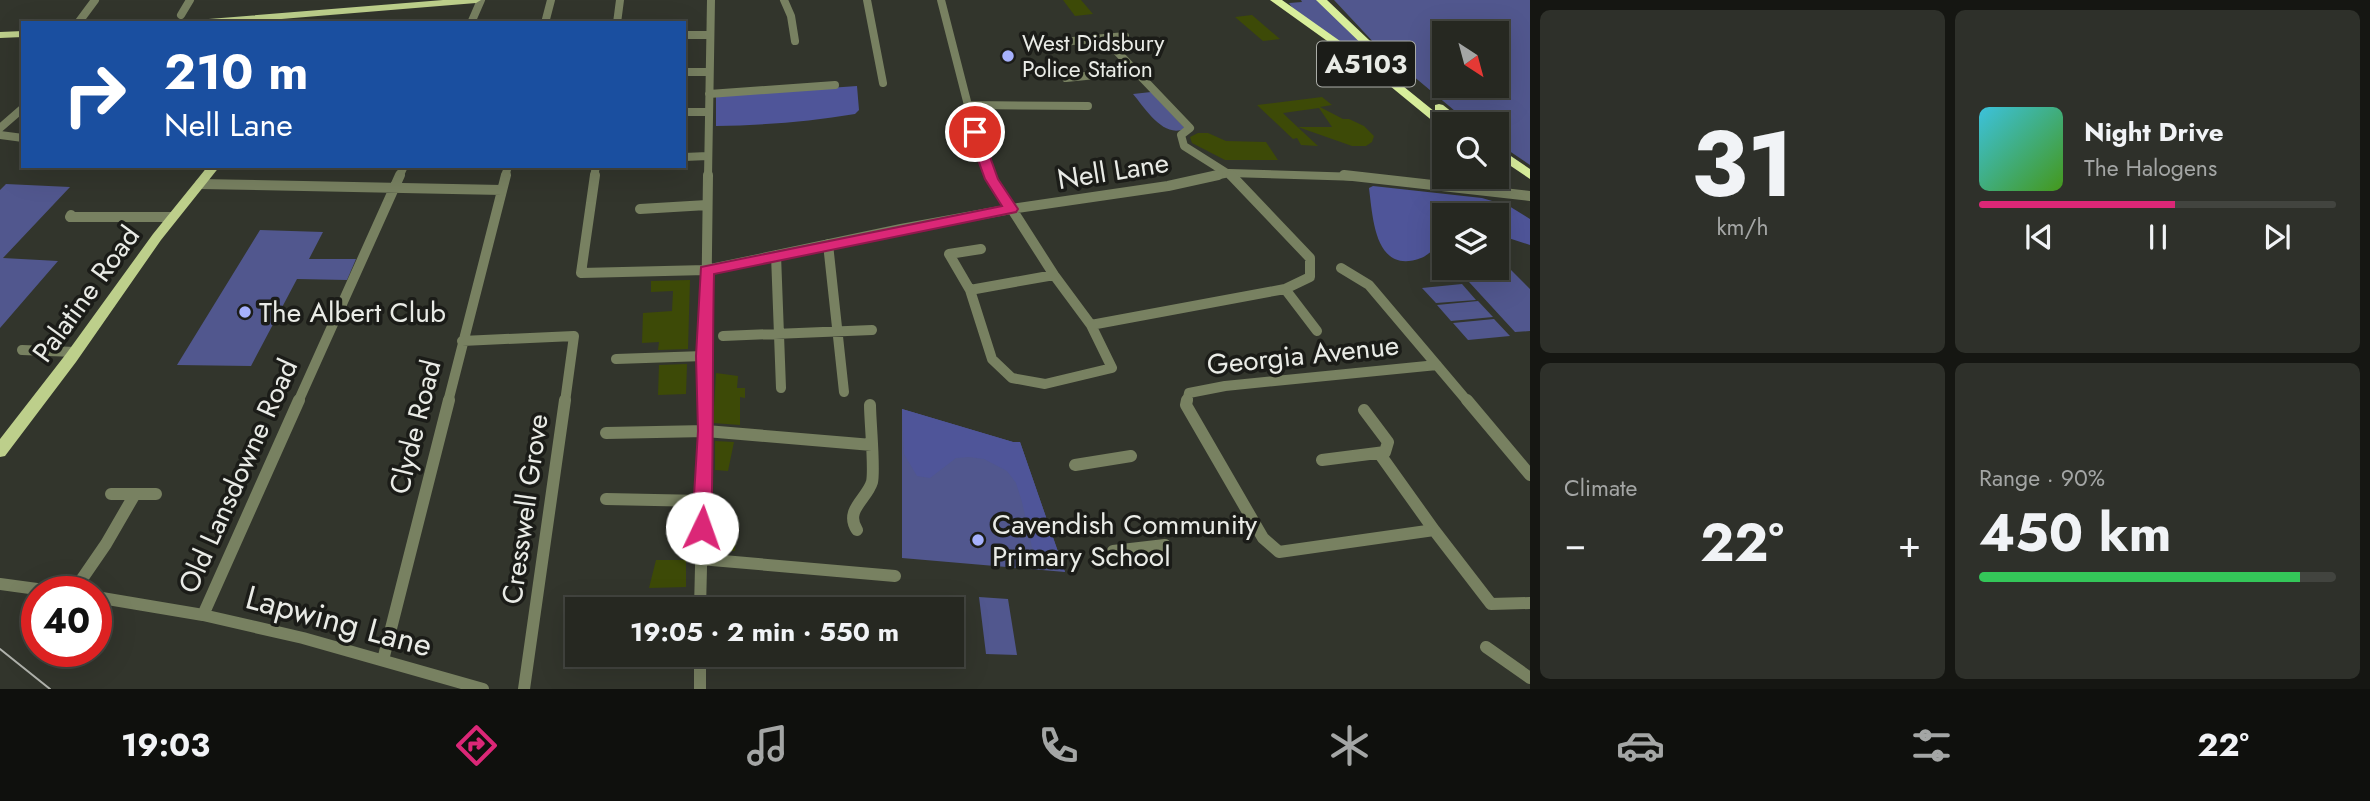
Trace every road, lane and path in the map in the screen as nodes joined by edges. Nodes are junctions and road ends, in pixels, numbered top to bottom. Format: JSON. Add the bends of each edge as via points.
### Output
{"nodes":[{"id":1,"x":95,"y":0,"type":"edge"},
{"id":2,"x":190,"y":0,"type":"edge"},
{"id":3,"x":337,"y":0,"type":"edge"},
{"id":4,"x":479,"y":0,"type":"edge"},
{"id":5,"x":551,"y":0,"type":"edge"},
{"id":6,"x":620,"y":0,"type":"edge"},
{"id":7,"x":710,"y":0,"type":"edge"},
{"id":8,"x":784,"y":0,"type":"edge"},
{"id":9,"x":867,"y":0,"type":"edge"},
{"id":10,"x":941,"y":0,"type":"edge"},
{"id":11,"x":1275,"y":0,"type":"edge"},
{"id":12,"x":1321,"y":0,"type":"edge"},
{"id":13,"x":329,"y":12,"type":"junction"},
{"id":14,"x":181,"y":15,"type":"dead end"},
{"id":15,"x":79,"y":21,"type":"edge"},
{"id":16,"x":224,"y":21,"type":"edge"},
{"id":17,"x":322,"y":21,"type":"edge"},
{"id":18,"x":472,"y":21,"type":"edge"},
{"id":19,"x":546,"y":21,"type":"edge"},
{"id":20,"x":617,"y":21,"type":"edge"},
{"id":21,"x":21,"y":34,"type":"edge"},
{"id":22,"x":0,"y":35,"type":"edge"},
{"id":23,"x":686,"y":35,"type":"edge"},
{"id":24,"x":710,"y":35,"type":"junction"},
{"id":25,"x":1125,"y":36,"type":"dead end"},
{"id":26,"x":1105,"y":39,"type":"junction"},
{"id":27,"x":795,"y":41,"type":"dead end"},
{"id":28,"x":1052,"y":43,"type":"dead end"},
{"id":29,"x":1135,"y":71,"type":"junction"},
{"id":30,"x":686,"y":72,"type":"edge"},
{"id":31,"x":709,"y":72,"type":"junction"},
{"id":32,"x":1066,"y":78,"type":"dead end"},
{"id":33,"x":883,"y":83,"type":"dead end"},
{"id":34,"x":835,"y":85,"type":"dead end"},
{"id":35,"x":709,"y":94,"type":"junction"},
{"id":36,"x":968,"y":105,"type":"junction"},
{"id":37,"x":1088,"y":106,"type":"dead end"},
{"id":38,"x":21,"y":110,"type":"edge"},
{"id":39,"x":686,"y":112,"type":"edge"},
{"id":40,"x":709,"y":112,"type":"junction"},
{"id":41,"x":1446,"y":112,"type":"edge"},
{"id":42,"x":1432,"y":114,"type":"edge"},
{"id":43,"x":0,"y":128,"type":"edge"},
{"id":44,"x":0,"y":135,"type":"edge"},
{"id":45,"x":21,"y":138,"type":"edge"},
{"id":46,"x":708,"y":156,"type":"junction"},
{"id":47,"x":686,"y":157,"type":"edge"},
{"id":48,"x":1509,"y":160,"type":"edge"},
{"id":49,"x":212,"y":168,"type":"edge"},
{"id":50,"x":403,"y":168,"type":"edge"},
{"id":51,"x":508,"y":168,"type":"edge"},
{"id":52,"x":596,"y":168,"type":"edge"},
{"id":53,"x":1509,"y":171,"type":"edge"},
{"id":54,"x":1229,"y":173,"type":"junction"},
{"id":55,"x":1530,"y":175,"type":"edge"},
{"id":56,"x":200,"y":184,"type":"junction"},
{"id":57,"x":1530,"y":186,"type":"edge"},
{"id":58,"x":394,"y":188,"type":"junction"},
{"id":59,"x":502,"y":190,"type":"junction"},
{"id":60,"x":1530,"y":196,"type":"edge"},
{"id":61,"x":707,"y":205,"type":"junction"},
{"id":62,"x":640,"y":209,"type":"dead end"},
{"id":63,"x":1011,"y":209,"type":"junction"},
{"id":64,"x":71,"y":215,"type":"dead end"},
{"id":65,"x":172,"y":217,"type":"junction"},
{"id":66,"x":828,"y":244,"type":"junction"},
{"id":67,"x":981,"y":249,"type":"dead end"},
{"id":68,"x":776,"y":255,"type":"junction"},
{"id":69,"x":1341,"y":268,"type":"dead end"},
{"id":70,"x":706,"y":271,"type":"junction"},
{"id":71,"x":1054,"y":275,"type":"junction"},
{"id":72,"x":1285,"y":289,"type":"junction"},
{"id":73,"x":970,"y":290,"type":"junction"},
{"id":74,"x":1091,"y":326,"type":"junction"},
{"id":75,"x":872,"y":330,"type":"dead end"},
{"id":76,"x":1317,"y":331,"type":"dead end"},
{"id":77,"x":839,"y":333,"type":"junction"},
{"id":78,"x":723,"y":335,"type":"dead end"},
{"id":79,"x":780,"y":335,"type":"junction"},
{"id":80,"x":462,"y":341,"type":"junction"},
{"id":81,"x":22,"y":350,"type":"dead end"},
{"id":82,"x":75,"y":352,"type":"junction"},
{"id":83,"x":704,"y":356,"type":"junction"},
{"id":84,"x":617,"y":359,"type":"dead end"},
{"id":85,"x":1437,"y":365,"type":"junction"},
{"id":86,"x":781,"y":388,"type":"dead end"},
{"id":87,"x":844,"y":392,"type":"dead end"},
{"id":88,"x":870,"y":405,"type":"dead end"},
{"id":89,"x":1364,"y":410,"type":"dead end"},
{"id":90,"x":706,"y":431,"type":"junction"},
{"id":91,"x":606,"y":433,"type":"dead end"},
{"id":92,"x":872,"y":445,"type":"junction"},
{"id":93,"x":0,"y":451,"type":"edge"},
{"id":94,"x":1379,"y":453,"type":"junction"},
{"id":95,"x":1130,"y":456,"type":"dead end"},
{"id":96,"x":1322,"y":460,"type":"dead end"},
{"id":97,"x":1075,"y":465,"type":"dead end"},
{"id":98,"x":1530,"y":475,"type":"edge"},
{"id":99,"x":111,"y":494,"type":"dead end"},
{"id":100,"x":135,"y":494,"type":"junction"},
{"id":101,"x":156,"y":494,"type":"dead end"},
{"id":102,"x":606,"y":499,"type":"dead end"},
{"id":103,"x":703,"y":501,"type":"junction"},
{"id":104,"x":857,"y":530,"type":"dead end"},
{"id":105,"x":1434,"y":530,"type":"junction"},
{"id":106,"x":1165,"y":545,"type":"dead end"},
{"id":107,"x":1113,"y":551,"type":"dead end"},
{"id":108,"x":700,"y":559,"type":"junction"},
{"id":109,"x":84,"y":576,"type":"edge"},
{"id":110,"x":895,"y":576,"type":"dead end"},
{"id":111,"x":0,"y":583,"type":"edge"},
{"id":112,"x":21,"y":586,"type":"edge"},
{"id":113,"x":700,"y":597,"type":"edge"},
{"id":114,"x":112,"y":600,"type":"edge"},
{"id":115,"x":1530,"y":603,"type":"edge"},
{"id":116,"x":204,"y":615,"type":"junction"},
{"id":117,"x":1486,"y":647,"type":"dead end"},
{"id":118,"x":383,"y":660,"type":"junction"},
{"id":119,"x":700,"y":667,"type":"edge"},
{"id":120,"x":1530,"y":678,"type":"edge"},
{"id":121,"x":483,"y":689,"type":"edge"},
{"id":122,"x":524,"y":689,"type":"edge"},
{"id":123,"x":700,"y":689,"type":"edge"}],
"edges":[{"from":1,"to":15,"type":"street"},
{"from":2,"to":14,"type":"street"},
{"from":3,"to":13,"type":"main road"},
{"from":4,"to":13,"type":"main road"},
{"from":4,"to":18,"type":"street"},
{"from":5,"to":19,"type":"street"},
{"from":6,"to":20,"type":"street"},
{"from":7,"to":24,"type":"street"},
{"from":8,"to":27,"type":"street"},
{"from":9,"to":33,"type":"street"},
{"from":10,"to":36,"type":"street"},
{"from":11,"to":42,"type":"highway","number":"A5103"},
{"from":12,"to":41,"type":"highway","number":"A5103","via":[[1381,60]]},
{"from":13,"to":16,"type":"main road"},
{"from":13,"to":17,"type":"main road"},
{"from":21,"to":22,"type":"main road"},
{"from":23,"to":24,"type":"street"},
{"from":24,"to":31,"type":"street"},
{"from":25,"to":26,"type":"street"},
{"from":26,"to":28,"type":"street"},
{"from":26,"to":29,"type":"street"},
{"from":29,"to":32,"type":"street"},
{"from":29,"to":54,"type":"street","via":[[1190,128],[1181,135],[1184,145]]},
{"from":30,"to":31,"type":"street"},
{"from":31,"to":35,"type":"street"},
{"from":34,"to":35,"type":"street"},
{"from":35,"to":40,"type":"street"},
{"from":36,"to":37,"type":"street"},
{"from":36,"to":63,"type":"street","via":[[991,179]]},
{"from":38,"to":43,"type":"street"},
{"from":39,"to":40,"type":"street"},
{"from":40,"to":46,"type":"street"},
{"from":44,"to":45,"type":"street"},
{"from":46,"to":47,"type":"street"},
{"from":46,"to":61,"type":"street"},
{"from":48,"to":55,"type":"highway"},
{"from":49,"to":56,"type":"main road","name":"Palatine Road"},
{"from":50,"to":58,"type":"street","name":"Old Lansdowne Road"},
{"from":51,"to":59,"type":"street","name":"Clyde Road"},
{"from":52,"to":70,"type":"street","name":"Nell Lane","via":[[581,273]]},
{"from":53,"to":57,"type":"highway"},
{"from":54,"to":60,"type":"street","name":"Nell Lane","via":[[1341,175]]},
{"from":54,"to":63,"type":"street","name":"Nell Lane"},
{"from":54,"to":72,"type":"street","via":[[1310,258],[1310,277]]},
{"from":56,"to":58,"type":"street"},
{"from":56,"to":65,"type":"main road","name":"Palatine Road"},
{"from":58,"to":59,"type":"street"},
{"from":58,"to":116,"type":"street","name":"Old Lansdowne Road"},
{"from":59,"to":80,"type":"street","name":"Clyde Road"},
{"from":61,"to":62,"type":"street"},
{"from":61,"to":70,"type":"street"},
{"from":63,"to":66,"type":"street","name":"Nell Lane"},
{"from":63,"to":71,"type":"street"},
{"from":64,"to":65,"type":"street","via":[[90,219]]},
{"from":65,"to":82,"type":"main road","name":"Palatine Road"},
{"from":66,"to":68,"type":"street","name":"Nell Lane"},
{"from":66,"to":77,"type":"street"},
{"from":67,"to":73,"type":"street","via":[[949,254]]},
{"from":68,"to":70,"type":"street","name":"Nell Lane"},
{"from":68,"to":79,"type":"street"},
{"from":69,"to":85,"type":"street","via":[[1369,285]]},
{"from":70,"to":83,"type":"street"},
{"from":71,"to":73,"type":"street"},
{"from":71,"to":74,"type":"street"},
{"from":72,"to":74,"type":"street"},
{"from":72,"to":76,"type":"street"},
{"from":73,"to":74,"type":"street","via":[[992,359],[1012,378],[1045,384],[1112,368]]},
{"from":75,"to":77,"type":"street"},
{"from":77,"to":79,"type":"street"},
{"from":77,"to":87,"type":"street"},
{"from":78,"to":79,"type":"street"},
{"from":79,"to":86,"type":"street"},
{"from":80,"to":118,"type":"street","name":"Clyde Road"},
{"from":80,"to":122,"type":"street","name":"Cresswell Grove","via":[[574,336]]},
{"from":81,"to":82,"type":"street"},
{"from":82,"to":93,"type":"main road","name":"Palatine Road"},
{"from":83,"to":84,"type":"street"},
{"from":83,"to":90,"type":"street"},
{"from":85,"to":98,"type":"street"},
{"from":85,"to":105,"type":"street","name":"Georgia Avenue","via":[[1225,386],[1189,393],[1186,405],[1263,538],[1279,552]]},
{"from":88,"to":92,"type":"street"},
{"from":89,"to":94,"type":"street","via":[[1388,442],[1385,452]]},
{"from":90,"to":91,"type":"street"},
{"from":90,"to":92,"type":"street"},
{"from":90,"to":103,"type":"street"},
{"from":92,"to":104,"type":"street","via":[[872,482],[854,510]]},
{"from":94,"to":96,"type":"street"},
{"from":94,"to":105,"type":"street"},
{"from":95,"to":97,"type":"street"},
{"from":99,"to":100,"type":"street"},
{"from":100,"to":101,"type":"street"},
{"from":100,"to":109,"type":"street"},
{"from":102,"to":103,"type":"street"},
{"from":103,"to":108,"type":"street"},
{"from":105,"to":115,"type":"street","via":[[1492,604]]},
{"from":106,"to":107,"type":"street"},
{"from":108,"to":110,"type":"street"},
{"from":108,"to":113,"type":"street"},
{"from":111,"to":112,"type":"street"},
{"from":114,"to":116,"type":"street","name":"Lapwing Lane"},
{"from":116,"to":118,"type":"street","name":"Lapwing Lane"},
{"from":117,"to":120,"type":"street"},
{"from":118,"to":121,"type":"street","name":"Lapwing Lane"},
{"from":119,"to":123,"type":"street"}]}
